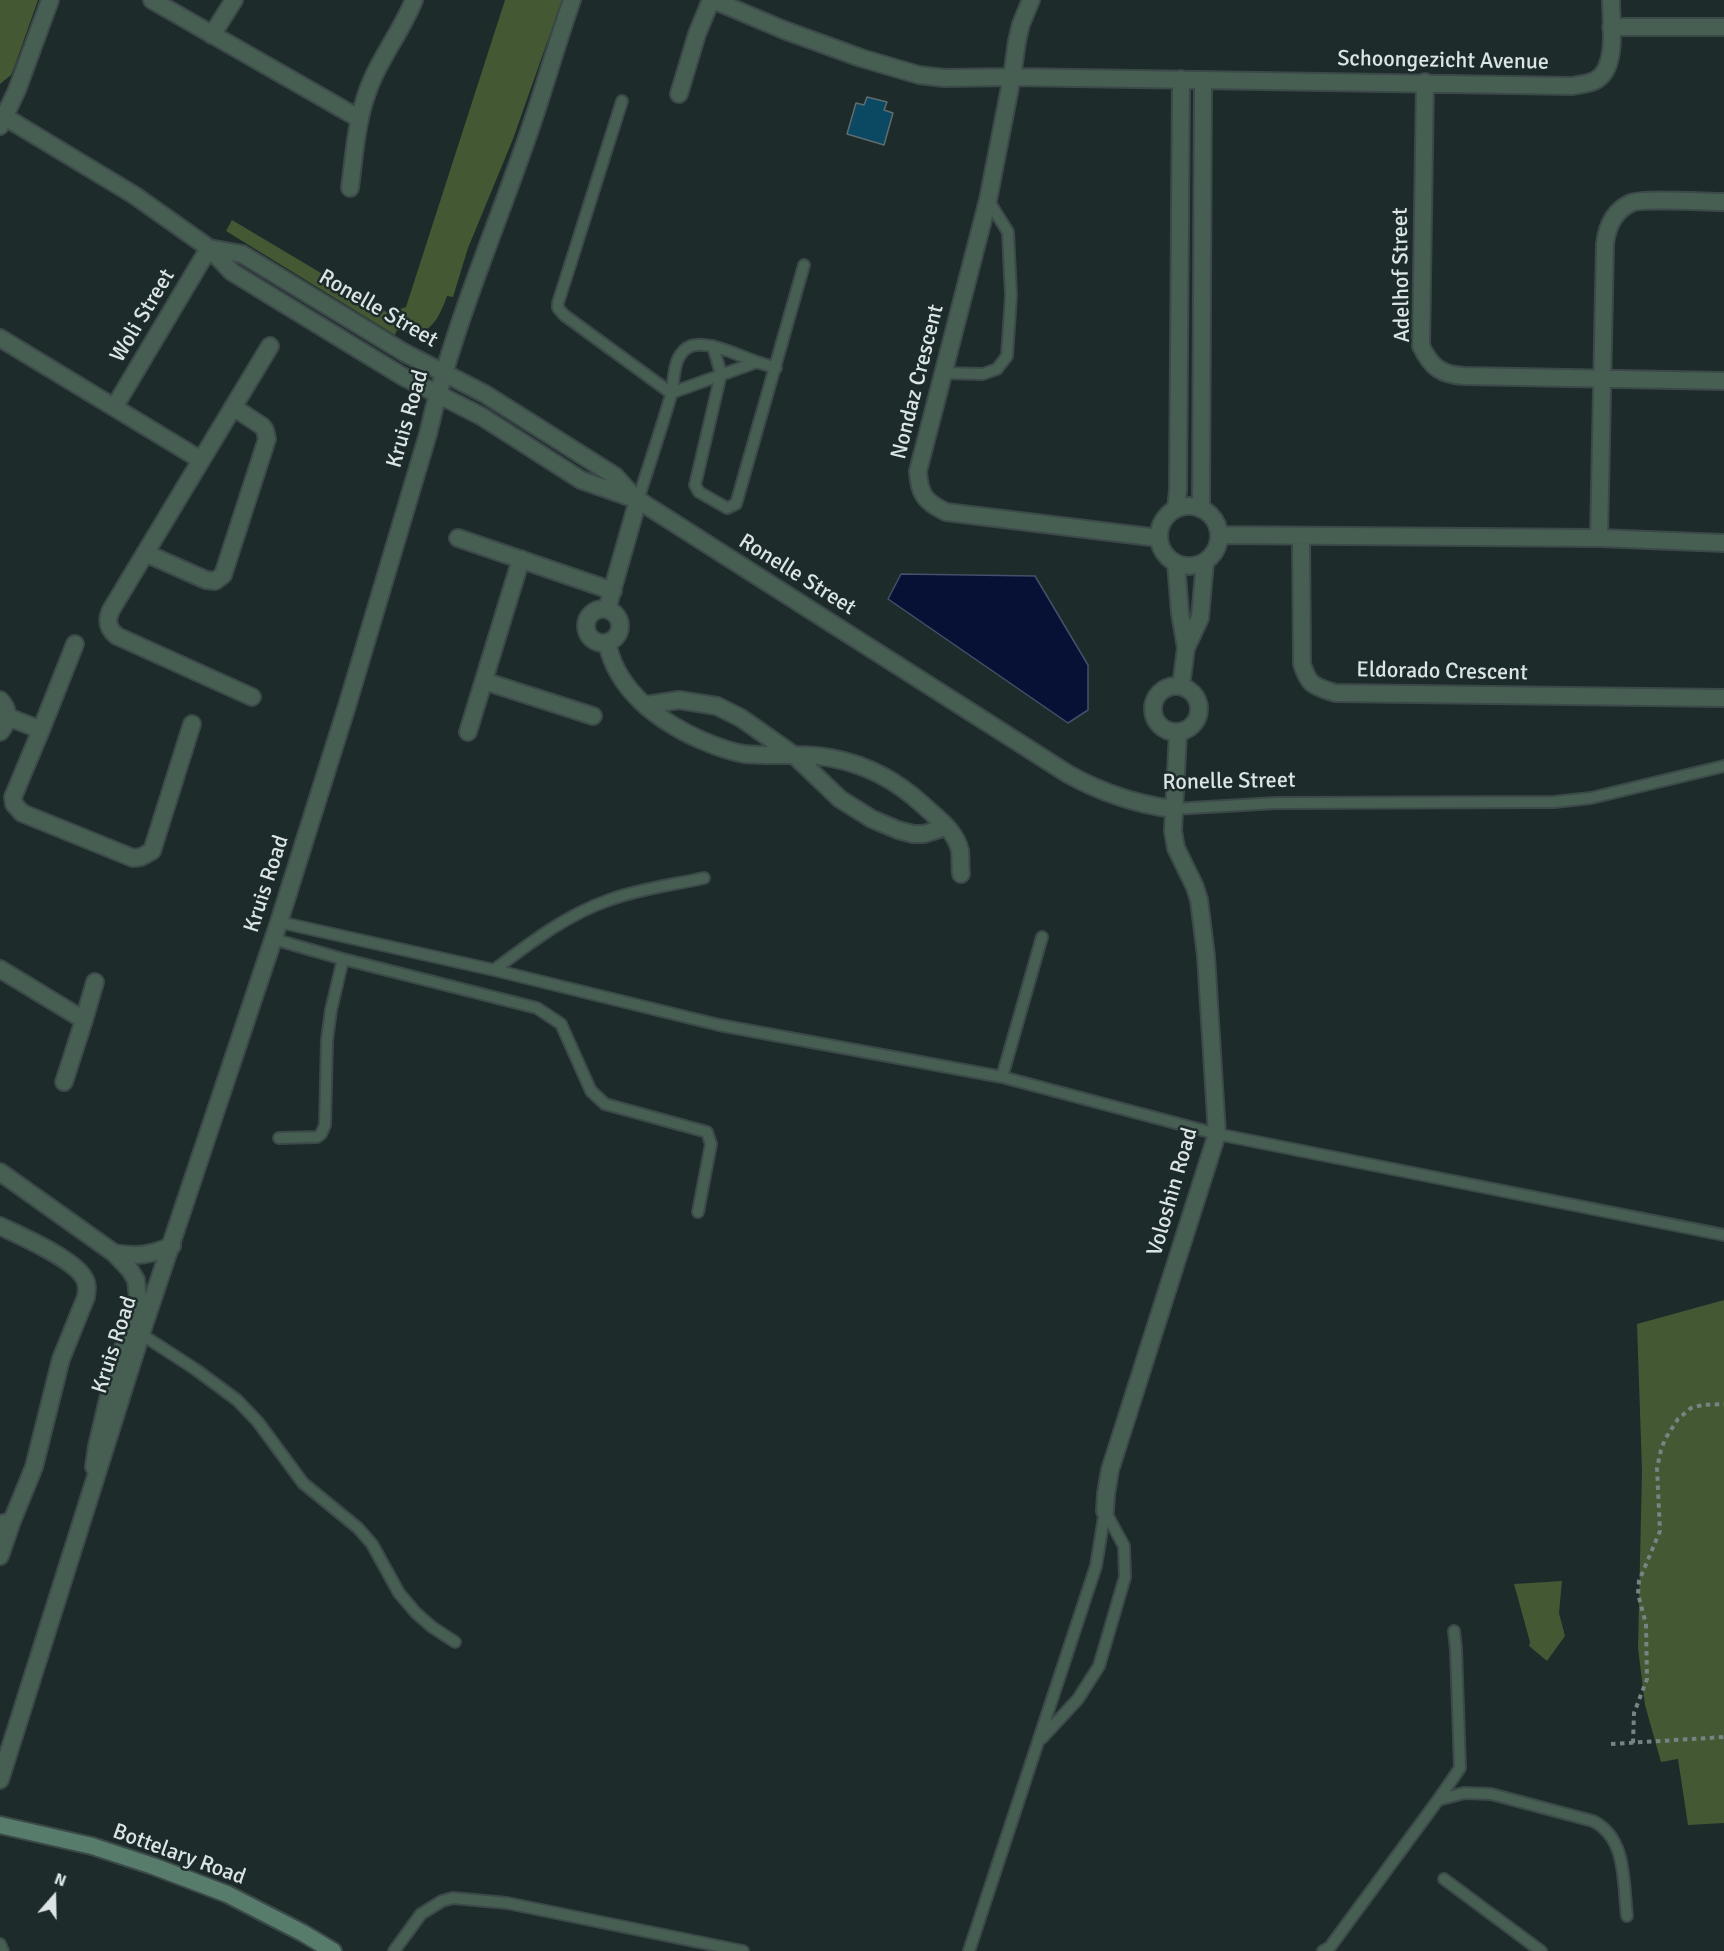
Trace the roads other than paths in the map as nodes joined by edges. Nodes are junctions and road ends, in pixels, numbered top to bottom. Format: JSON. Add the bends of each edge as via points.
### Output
{"nodes":[{"id":1,"x":50,"y":0,"type":"edge"},
{"id":2,"x":152,"y":0,"type":"edge"},
{"id":3,"x":234,"y":0,"type":"edge"},
{"id":4,"x":414,"y":0,"type":"edge"},
{"id":5,"x":572,"y":0,"type":"edge"},
{"id":6,"x":712,"y":0,"type":"edge"},
{"id":7,"x":1031,"y":0,"type":"edge"},
{"id":8,"x":1611,"y":0,"type":"edge"},
{"id":9,"x":1611,"y":27,"type":"junction"},
{"id":10,"x":1724,"y":27,"type":"edge"},
{"id":11,"x":212,"y":35,"type":"junction"},
{"id":12,"x":1012,"y":77,"type":"junction"},
{"id":13,"x":1181,"y":79,"type":"junction"},
{"id":14,"x":1203,"y":80,"type":"junction"},
{"id":15,"x":1425,"y":82,"type":"junction"},
{"id":16,"x":679,"y":94,"type":"dead end"},
{"id":17,"x":622,"y":101,"type":"dead end"},
{"id":18,"x":2,"y":119,"type":"edge"},
{"id":19,"x":360,"y":119,"type":"junction"},
{"id":20,"x":350,"y":188,"type":"dead end"},
{"id":21,"x":988,"y":200,"type":"junction"},
{"id":22,"x":1724,"y":202,"type":"edge"},
{"id":23,"x":209,"y":248,"type":"junction"},
{"id":24,"x":804,"y":265,"type":"dead end"},
{"id":25,"x":0,"y":338,"type":"edge"},
{"id":26,"x":270,"y":346,"type":"dead end"},
{"id":27,"x":713,"y":346,"type":"junction"},
{"id":28,"x":757,"y":362,"type":"junction"},
{"id":29,"x":776,"y":368,"type":"junction"},
{"id":30,"x":943,"y":373,"type":"junction"},
{"id":31,"x":445,"y":374,"type":"junction"},
{"id":32,"x":721,"y":374,"type":"junction"},
{"id":33,"x":1603,"y":379,"type":"junction"},
{"id":34,"x":1724,"y":381,"type":"edge"},
{"id":35,"x":671,"y":393,"type":"junction"},
{"id":36,"x":438,"y":394,"type":"junction"},
{"id":37,"x":115,"y":406,"type":"junction"},
{"id":38,"x":233,"y":407,"type":"junction"},
{"id":39,"x":201,"y":460,"type":"junction"},
{"id":40,"x":638,"y":501,"type":"junction"},
{"id":41,"x":1176,"y":509,"type":"junction"},
{"id":42,"x":1201,"y":509,"type":"junction"},
{"id":43,"x":1219,"y":535,"type":"junction"},
{"id":44,"x":1301,"y":536,"type":"junction"},
{"id":45,"x":458,"y":538,"type":"dead end"},
{"id":46,"x":1159,"y":538,"type":"junction"},
{"id":47,"x":1599,"y":538,"type":"junction"},
{"id":48,"x":1724,"y":543,"type":"edge"},
{"id":49,"x":145,"y":553,"type":"junction"},
{"id":50,"x":520,"y":559,"type":"junction"},
{"id":51,"x":1205,"y":562,"type":"junction"},
{"id":52,"x":1176,"y":563,"type":"junction"},
{"id":53,"x":613,"y":591,"type":"junction"},
{"id":54,"x":607,"y":609,"type":"junction"},
{"id":55,"x":607,"y":642,"type":"junction"},
{"id":56,"x":75,"y":644,"type":"dead end"},
{"id":57,"x":1186,"y":648,"type":"junction"},
{"id":58,"x":484,"y":681,"type":"junction"},
{"id":59,"x":1181,"y":686,"type":"junction"},
{"id":60,"x":252,"y":697,"type":"dead end"},
{"id":61,"x":1724,"y":698,"type":"edge"},
{"id":62,"x":0,"y":700,"type":"edge"},
{"id":63,"x":646,"y":705,"type":"junction"},
{"id":64,"x":593,"y":716,"type":"dead end"},
{"id":65,"x":192,"y":724,"type":"dead end"},
{"id":66,"x":4,"y":725,"type":"edge"},
{"id":67,"x":42,"y":730,"type":"junction"},
{"id":68,"x":468,"y":732,"type":"dead end"},
{"id":69,"x":1178,"y":732,"type":"junction"},
{"id":70,"x":795,"y":756,"type":"junction"},
{"id":71,"x":1724,"y":766,"type":"edge"},
{"id":72,"x":1173,"y":809,"type":"junction"},
{"id":73,"x":946,"y":827,"type":"junction"},
{"id":74,"x":961,"y":874,"type":"dead end"},
{"id":75,"x":704,"y":878,"type":"dead end"},
{"id":76,"x":279,"y":922,"type":"junction"},
{"id":77,"x":1042,"y":937,"type":"dead end"},
{"id":78,"x":273,"y":939,"type":"junction"},
{"id":79,"x":344,"y":959,"type":"junction"},
{"id":80,"x":0,"y":969,"type":"edge"},
{"id":81,"x":494,"y":970,"type":"junction"},
{"id":82,"x":95,"y":982,"type":"dead end"},
{"id":83,"x":84,"y":1020,"type":"junction"},
{"id":84,"x":1002,"y":1077,"type":"junction"},
{"id":85,"x":64,"y":1082,"type":"dead end"},
{"id":86,"x":1216,"y":1134,"type":"junction"},
{"id":87,"x":279,"y":1138,"type":"dead end"},
{"id":88,"x":0,"y":1172,"type":"edge"},
{"id":89,"x":698,"y":1212,"type":"dead end"},
{"id":90,"x":0,"y":1226,"type":"edge"},
{"id":91,"x":1724,"y":1235,"type":"edge"},
{"id":92,"x":172,"y":1246,"type":"junction"},
{"id":93,"x":114,"y":1253,"type":"junction"},
{"id":94,"x":141,"y":1334,"type":"junction"},
{"id":95,"x":89,"y":1498,"type":"junction"},
{"id":96,"x":1105,"y":1511,"type":"junction"},
{"id":97,"x":6,"y":1522,"type":"edge"},
{"id":98,"x":0,"y":1556,"type":"edge"},
{"id":99,"x":1454,"y":1631,"type":"dead end"},
{"id":100,"x":455,"y":1641,"type":"dead end"},
{"id":101,"x":1038,"y":1743,"type":"junction"},
{"id":102,"x":0,"y":1780,"type":"edge"},
{"id":103,"x":1438,"y":1800,"type":"junction"},
{"id":104,"x":0,"y":1825,"type":"edge"},
{"id":105,"x":1444,"y":1879,"type":"dead end"},
{"id":106,"x":1628,"y":1916,"type":"dead end"},
{"id":107,"x":0,"y":1944,"type":"edge"},
{"id":108,"x":3,"y":1951,"type":"edge"},
{"id":109,"x":333,"y":1951,"type":"edge"},
{"id":110,"x":394,"y":1951,"type":"edge"},
{"id":111,"x":743,"y":1951,"type":"edge"},
{"id":112,"x":969,"y":1951,"type":"edge"},
{"id":113,"x":1323,"y":1951,"type":"edge"},
{"id":114,"x":1541,"y":1951,"type":"edge"}],
"edges":[{"from":1,"to":18,"type":"street"},
{"from":2,"to":11,"type":"street"},
{"from":3,"to":11,"type":"street"},
{"from":4,"to":19,"type":"street","via":[[374,76]]},
{"from":5,"to":31,"type":"street","name":"Kruis Road"},
{"from":6,"to":12,"type":"street","name":"Schoongezicht Avenue","via":[[861,58],[919,75]]},
{"from":6,"to":16,"type":"street"},
{"from":7,"to":12,"type":"street","via":[[1021,24]]},
{"from":8,"to":9,"type":"street","name":"Schoongezicht Avenue"},
{"from":9,"to":10,"type":"street"},
{"from":9,"to":15,"type":"street","name":"Schoongezicht Avenue","via":[[1607,68],[1595,81],[1573,86]]},
{"from":11,"to":19,"type":"street"},
{"from":12,"to":13,"type":"street","name":"Schoongezicht Avenue"},
{"from":12,"to":21,"type":"street","name":"Nondaz Crescent"},
{"from":13,"to":14,"type":"street","name":"Schoongezicht Avenue"},
{"from":13,"to":41,"type":"street"},
{"from":14,"to":15,"type":"street","name":"Schoongezicht Avenue"},
{"from":14,"to":42,"type":"street"},
{"from":15,"to":33,"type":"street","name":"Adelhof Street","via":[[1421,346],[1427,358],[1437,369],[1451,375]]},
{"from":17,"to":35,"type":"lane","via":[[558,308]]},
{"from":18,"to":23,"type":"street","name":"Ronelle Street","via":[[134,195]]},
{"from":19,"to":20,"type":"street"},
{"from":21,"to":30,"type":"street","name":"Nondaz Crescent"},
{"from":21,"to":30,"type":"lane","via":[[1008,232],[1011,296],[1007,356],[997,369],[983,374]]},
{"from":22,"to":33,"type":"street","via":[[1633,202],[1618,211],[1607,227]]},
{"from":23,"to":31,"type":"street","name":"Ronelle Street","via":[[242,254]]},
{"from":23,"to":36,"type":"street","name":"Ronelle Street","via":[[232,272]]},
{"from":23,"to":37,"type":"street","name":"Woli Street"},
{"from":24,"to":29,"type":"lane"},
{"from":25,"to":37,"type":"street"},
{"from":26,"to":38,"type":"street"},
{"from":27,"to":28,"type":"lane"},
{"from":27,"to":32,"type":"lane"},
{"from":27,"to":35,"type":"lane","via":[[694,345],[681,353]]},
{"from":28,"to":29,"type":"lane"},
{"from":28,"to":32,"type":"lane"},
{"from":29,"to":32,"type":"lane","via":[[736,504],[727,508],[699,492],[695,485]]},
{"from":30,"to":46,"type":"street","name":"Nondaz Crescent","via":[[918,471],[922,496],[934,507],[946,512]]},
{"from":31,"to":36,"type":"street","name":"Kruis Road"},
{"from":31,"to":40,"type":"street","name":"Ronelle Street","via":[[485,394],[615,476]]},
{"from":32,"to":35,"type":"lane"},
{"from":33,"to":34,"type":"street","name":"Adelhof Street"},
{"from":33,"to":47,"type":"street"},
{"from":35,"to":40,"type":"lane"},
{"from":36,"to":40,"type":"street","name":"Ronelle Street","via":[[481,416],[580,480]]},
{"from":36,"to":76,"type":"street","name":"Kruis Road"},
{"from":37,"to":39,"type":"street"},
{"from":38,"to":39,"type":"street"},
{"from":38,"to":49,"type":"street","via":[[262,426],[267,439],[223,575],[210,581]]},
{"from":39,"to":49,"type":"street"},
{"from":40,"to":53,"type":"street"},
{"from":40,"to":72,"type":"street","name":"Ronelle Street","via":[[1068,774],[1113,796]]},
{"from":41,"to":42,"type":"street"},
{"from":41,"to":46,"type":"street","via":[[1161,523]]},
{"from":42,"to":43,"type":"street","via":[[1212,517]]},
{"from":43,"to":44,"type":"street"},
{"from":43,"to":51,"type":"street","via":[[1215,553]]},
{"from":44,"to":47,"type":"street"},
{"from":44,"to":61,"type":"street","name":"Eldorado Crescent","via":[[1302,664],[1307,679],[1319,688],[1335,693]]},
{"from":45,"to":50,"type":"street"},
{"from":46,"to":52,"type":"street","via":[[1163,553]]},
{"from":47,"to":48,"type":"street"},
{"from":49,"to":60,"type":"street","via":[[108,615],[110,630]]},
{"from":50,"to":53,"type":"street"},
{"from":50,"to":58,"type":"street"},
{"from":51,"to":52,"type":"street","via":[[1190,567]]},
{"from":51,"to":57,"type":"street","via":[[1200,618]]},
{"from":52,"to":57,"type":"street"},
{"from":53,"to":54,"type":"street"},
{"from":54,"to":55,"type":"street","via":[[620,626],[616,636]]},
{"from":54,"to":55,"type":"street","via":[[591,613],[586,623],[591,638]]},
{"from":55,"to":63,"type":"street","via":[[610,657],[628,688]]},
{"from":56,"to":67,"type":"street"},
{"from":57,"to":59,"type":"street"},
{"from":58,"to":64,"type":"street"},
{"from":58,"to":68,"type":"street"},
{"from":59,"to":69,"type":"street","via":[[1196,696],[1200,712],[1192,726]]},
{"from":59,"to":69,"type":"street","via":[[1161,691],[1153,703],[1158,724]]},
{"from":62,"to":66,"type":"street","via":[[6,710]]},
{"from":63,"to":70,"type":"street","via":[[675,727],[713,745],[742,753]]},
{"from":63,"to":70,"type":"street","via":[[679,700],[717,706]]},
{"from":65,"to":67,"type":"street","via":[[152,851],[133,858],[17,809],[13,797]]},
{"from":66,"to":67,"type":"street"},
{"from":69,"to":72,"type":"street"},
{"from":70,"to":73,"type":"street","via":[[822,756],[892,780]]},
{"from":70,"to":73,"type":"street","via":[[840,799],[872,819],[912,834]]},
{"from":71,"to":72,"type":"lane","name":"Ronelle Street","via":[[1591,798],[1554,802],[1276,802]]},
{"from":72,"to":86,"type":"street","name":"Voloshin Road","via":[[1176,848],[1199,900]]},
{"from":73,"to":74,"type":"street","via":[[960,850]]},
{"from":75,"to":81,"type":"lane","via":[[635,892],[591,908],[544,933]]},
{"from":76,"to":78,"type":"street","name":"Kruis Road"},
{"from":76,"to":81,"type":"lane"},
{"from":77,"to":84,"type":"lane"},
{"from":78,"to":79,"type":"lane"},
{"from":78,"to":92,"type":"street","name":"Kruis Road"},
{"from":79,"to":87,"type":"lane","via":[[327,1040],[325,1125],[317,1137]]},
{"from":79,"to":89,"type":"lane","via":[[537,1008],[554,1018],[561,1024],[597,1098],[605,1104],[706,1132],[711,1144]]},
{"from":80,"to":83,"type":"street"},
{"from":81,"to":84,"type":"lane","via":[[719,1025]]},
{"from":82,"to":83,"type":"street"},
{"from":83,"to":85,"type":"street"},
{"from":84,"to":86,"type":"lane"},
{"from":86,"to":91,"type":"lane"},
{"from":86,"to":96,"type":"street","name":"Voloshin Road","via":[[1110,1470]]},
{"from":88,"to":93,"type":"street"},
{"from":90,"to":97,"type":"street","via":[[70,1264],[87,1286],[61,1359],[34,1467]]},
{"from":92,"to":93,"type":"street","via":[[148,1255]]},
{"from":92,"to":94,"type":"street","name":"Kruis Road"},
{"from":93,"to":95,"type":"street","via":[[133,1275],[138,1298],[109,1395]]},
{"from":94,"to":95,"type":"street","name":"Kruis Road"},
{"from":94,"to":100,"type":"lane","via":[[237,1400],[303,1484],[372,1544],[399,1593],[416,1613]]},
{"from":95,"to":102,"type":"street","name":"Kruis Road"},
{"from":96,"to":101,"type":"lane","via":[[1096,1566]]},
{"from":96,"to":101,"type":"lane","via":[[1124,1546],[1125,1577],[1119,1599],[1099,1666],[1078,1699]]},
{"from":97,"to":98,"type":"street"},
{"from":99,"to":103,"type":"lane","via":[[1460,1768]]},
{"from":101,"to":112,"type":"lane"},
{"from":103,"to":106,"type":"lane","via":[[1464,1793],[1491,1794],[1601,1825],[1613,1836],[1619,1851]]},
{"from":103,"to":113,"type":"lane","via":[[1330,1947]]},
{"from":104,"to":109,"type":"main road","name":"Bottelary Road","via":[[92,1846],[206,1886]]},
{"from":105,"to":114,"type":"lane"},
{"from":107,"to":108,"type":"lane"},
{"from":110,"to":111,"type":"lane","via":[[421,1914],[453,1898],[507,1903]]}]}
